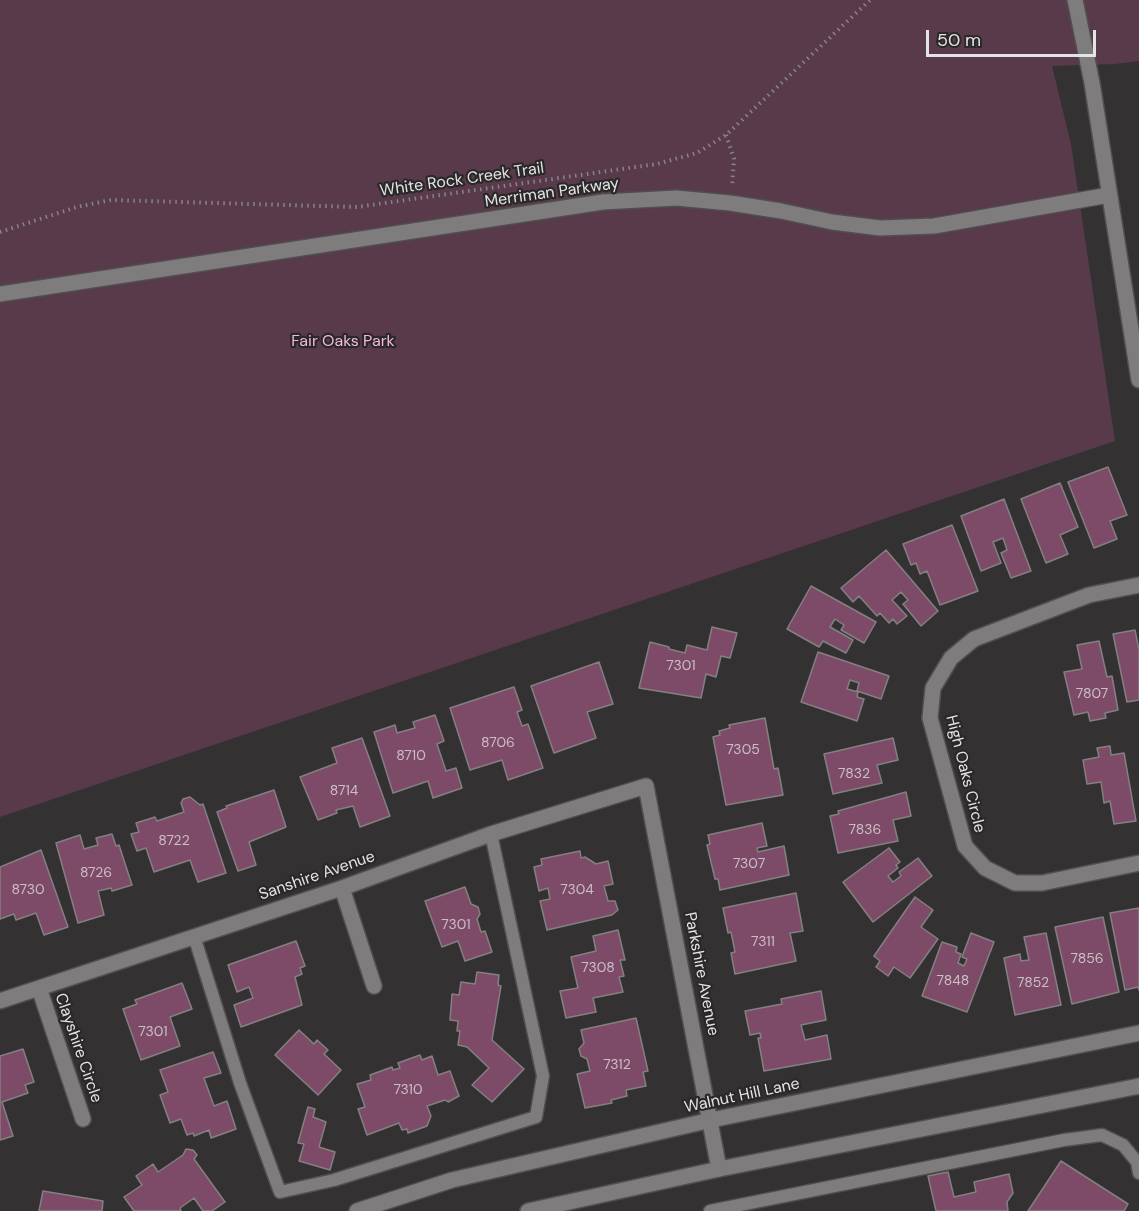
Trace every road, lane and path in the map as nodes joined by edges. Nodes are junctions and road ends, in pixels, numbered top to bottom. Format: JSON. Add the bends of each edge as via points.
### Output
{"nodes":[{"id":1,"x":870,"y":0,"type":"edge"},
{"id":2,"x":1075,"y":0,"type":"edge"},
{"id":3,"x":726,"y":135,"type":"junction"},
{"id":4,"x":1109,"y":195,"type":"junction"},
{"id":5,"x":730,"y":203,"type":"junction"},
{"id":6,"x":0,"y":232,"type":"edge"},
{"id":7,"x":0,"y":294,"type":"edge"},
{"id":8,"x":1139,"y":380,"type":"edge"},
{"id":9,"x":1139,"y":585,"type":"edge"},
{"id":10,"x":646,"y":786,"type":"joint"},
{"id":11,"x":491,"y":834,"type":"junction"},
{"id":12,"x":1139,"y":862,"type":"edge"},
{"id":13,"x":342,"y":888,"type":"junction"},
{"id":14,"x":194,"y":936,"type":"junction"},
{"id":15,"x":374,"y":986,"type":"dead end"},
{"id":16,"x":39,"y":988,"type":"junction"},
{"id":17,"x":0,"y":1001,"type":"edge"},
{"id":18,"x":1139,"y":1034,"type":"edge"},
{"id":19,"x":1139,"y":1086,"type":"edge"},
{"id":20,"x":83,"y":1119,"type":"dead end"},
{"id":21,"x":711,"y":1120,"type":"junction"},
{"id":22,"x":719,"y":1169,"type":"junction"},
{"id":23,"x":1139,"y":1173,"type":"edge"},
{"id":24,"x":357,"y":1211,"type":"edge"},
{"id":25,"x":528,"y":1211,"type":"edge"},
{"id":26,"x":710,"y":1211,"type":"edge"}],
"edges":[{"from":1,"to":3,"type":"path","name":"White Rock Creek Trail"},
{"from":2,"to":4,"type":"street"},
{"from":3,"to":5,"type":"path","via":[[734,159]]},
{"from":3,"to":6,"type":"path","name":"White Rock Creek Trail","via":[[697,153],[657,164],[357,207],[111,200]]},
{"from":4,"to":5,"type":"street","name":"Merriman Parkway","via":[[934,226],[880,228]]},
{"from":4,"to":8,"type":"street"},
{"from":5,"to":7,"type":"street","name":"Merriman Parkway","via":[[676,198],[603,202]]},
{"from":9,"to":12,"type":"street","name":"High Oaks Circle","via":[[1089,595],[974,639],[951,658],[933,688],[930,718],[965,846],[985,868],[1015,883],[1042,883]]},
{"from":10,"to":11,"type":"street","name":"Sanshire Avenue"},
{"from":10,"to":21,"type":"street","name":"Parkshire Avenue"},
{"from":11,"to":13,"type":"street","name":"Sanshire Avenue"},
{"from":11,"to":14,"type":"lane","via":[[543,1076],[536,1117],[333,1180],[280,1192],[240,1083]]},
{"from":13,"to":14,"type":"street","name":"Sanshire Avenue"},
{"from":13,"to":15,"type":"street"},
{"from":14,"to":16,"type":"street","name":"Sanshire Avenue"},
{"from":16,"to":17,"type":"street","name":"Sanshire Avenue"},
{"from":16,"to":20,"type":"street","name":"Clayshire Circle"},
{"from":18,"to":21,"type":"street","name":"Walnut Hill Lane"},
{"from":19,"to":22,"type":"street"},
{"from":21,"to":22,"type":"street","name":"Parkshire Avenue"},
{"from":21,"to":24,"type":"street","name":"Walnut Hill Lane","via":[[452,1180]]},
{"from":22,"to":25,"type":"street"},
{"from":23,"to":26,"type":"lane","via":[[1137,1162],[1123,1144],[1102,1135]]}]}
